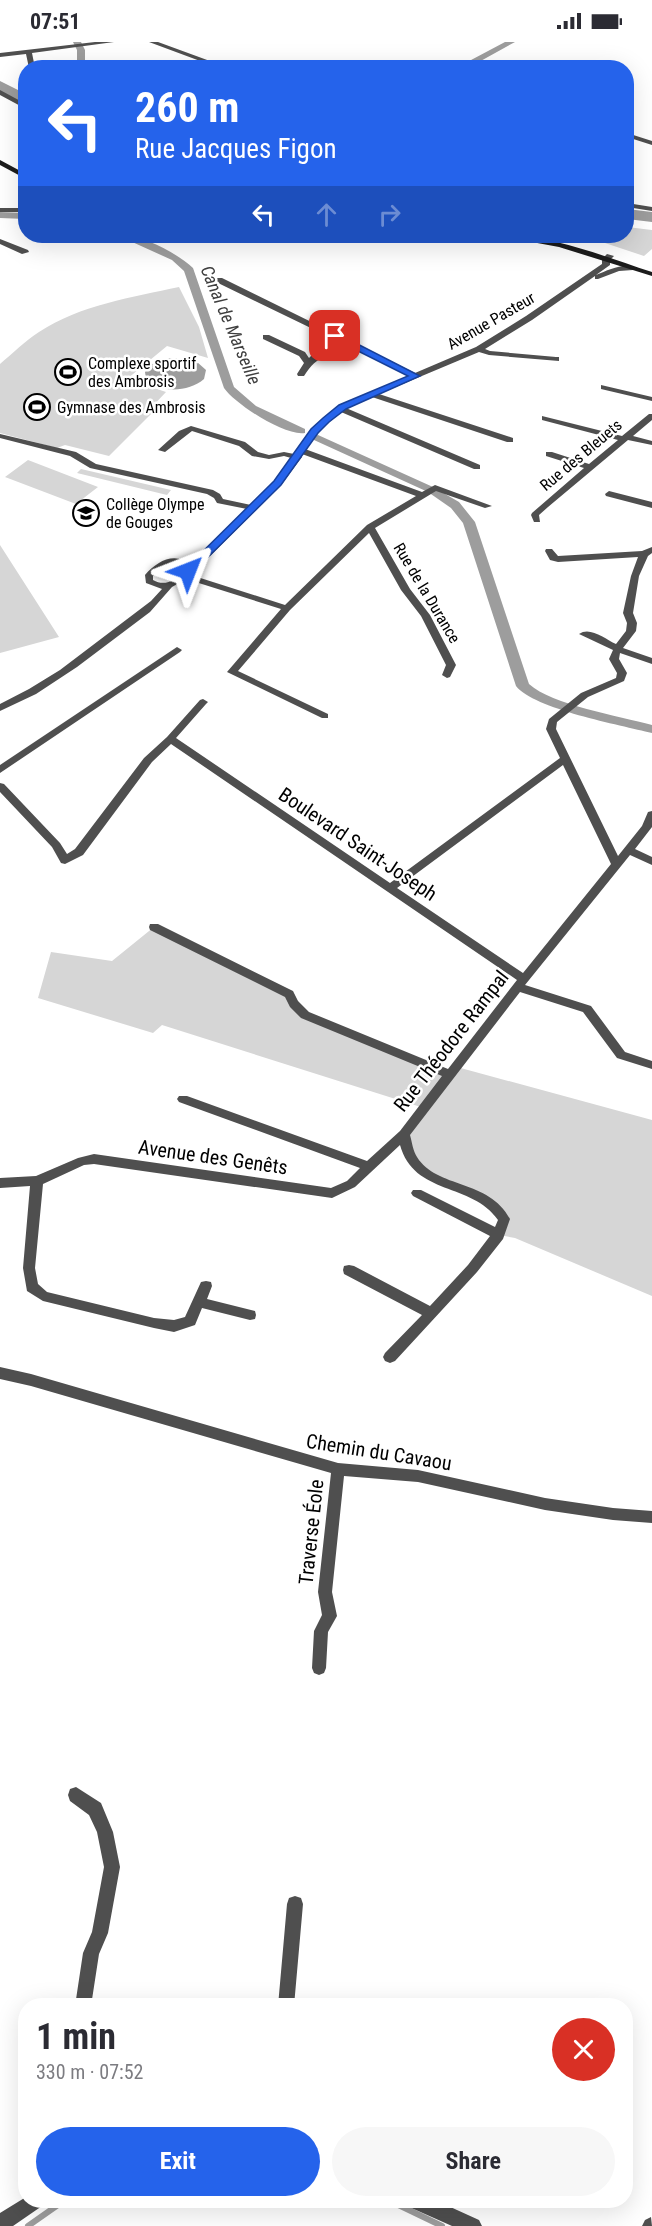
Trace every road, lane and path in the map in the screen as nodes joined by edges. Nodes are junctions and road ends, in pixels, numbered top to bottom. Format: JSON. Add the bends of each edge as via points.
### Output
{"nodes":[{"id":1,"x":111,"y":42,"type":"edge"},
{"id":2,"x":152,"y":42,"type":"edge"},
{"id":3,"x":28,"y":51,"type":"junction"},
{"id":4,"x":0,"y":54,"type":"edge"},
{"id":5,"x":30,"y":60,"type":"edge"},
{"id":6,"x":203,"y":60,"type":"edge"},
{"id":7,"x":0,"y":92,"type":"edge"},
{"id":8,"x":18,"y":102,"type":"edge"},
{"id":9,"x":634,"y":137,"type":"edge"},
{"id":10,"x":652,"y":143,"type":"edge"},
{"id":11,"x":0,"y":162,"type":"edge"},
{"id":12,"x":18,"y":172,"type":"edge"},
{"id":13,"x":634,"y":206,"type":"edge"},
{"id":14,"x":652,"y":209,"type":"edge"},
{"id":15,"x":0,"y":210,"type":"edge"},
{"id":16,"x":18,"y":210,"type":"edge"},
{"id":17,"x":0,"y":241,"type":"edge"},
{"id":18,"x":549,"y":243,"type":"edge"},
{"id":19,"x":25,"y":252,"type":"dead end"},
{"id":20,"x":608,"y":257,"type":"junction"},
{"id":21,"x":620,"y":261,"type":"junction"},
{"id":22,"x":633,"y":268,"type":"junction"},
{"id":23,"x":652,"y":272,"type":"edge"},
{"id":24,"x":219,"y":280,"type":"dead end"},
{"id":25,"x":590,"y":280,"type":"junction"},
{"id":26,"x":570,"y":290,"type":"junction"},
{"id":27,"x":266,"y":337,"type":"dead end"},
{"id":28,"x":355,"y":345,"type":"junction"},
{"id":29,"x":479,"y":349,"type":"junction"},
{"id":30,"x":556,"y":359,"type":"dead end"},
{"id":31,"x":308,"y":363,"type":"junction"},
{"id":32,"x":301,"y":374,"type":"dead end"},
{"id":33,"x":415,"y":376,"type":"junction"},
{"id":34,"x":604,"y":387,"type":"dead end"},
{"id":35,"x":370,"y":394,"type":"junction"},
{"id":36,"x":652,"y":399,"type":"edge"},
{"id":37,"x":340,"y":409,"type":"junction"},
{"id":38,"x":652,"y":416,"type":"edge"},
{"id":39,"x":545,"y":418,"type":"dead end"},
{"id":40,"x":0,"y":436,"type":"edge"},
{"id":41,"x":624,"y":438,"type":"junction"},
{"id":42,"x":510,"y":440,"type":"dead end"},
{"id":43,"x":652,"y":443,"type":"edge"},
{"id":44,"x":162,"y":450,"type":"dead end"},
{"id":45,"x":300,"y":454,"type":"junction"},
{"id":46,"x":549,"y":454,"type":"dead end"},
{"id":47,"x":477,"y":467,"type":"dead end"},
{"id":48,"x":589,"y":467,"type":"junction"},
{"id":49,"x":428,"y":492,"type":"junction"},
{"id":50,"x":609,"y":494,"type":"dead end"},
{"id":51,"x":488,"y":506,"type":"dead end"},
{"id":52,"x":652,"y":506,"type":"edge"},
{"id":53,"x":253,"y":508,"type":"junction"},
{"id":54,"x":537,"y":520,"type":"dead end"},
{"id":55,"x":370,"y":527,"type":"junction"},
{"id":56,"x":549,"y":551,"type":"dead end"},
{"id":57,"x":207,"y":552,"type":"junction"},
{"id":58,"x":648,"y":552,"type":"edge"},
{"id":59,"x":182,"y":561,"type":"junction"},
{"id":60,"x":187,"y":573,"type":"junction"},
{"id":61,"x":156,"y":586,"type":"junction"},
{"id":62,"x":168,"y":587,"type":"junction"},
{"id":63,"x":287,"y":608,"type":"junction"},
{"id":64,"x":117,"y":631,"type":"junction"},
{"id":65,"x":584,"y":634,"type":"dead end"},
{"id":66,"x":99,"y":644,"type":"junction"},
{"id":67,"x":618,"y":648,"type":"junction"},
{"id":68,"x":177,"y":650,"type":"dead end"},
{"id":69,"x":652,"y":661,"type":"edge"},
{"id":70,"x":447,"y":675,"type":"dead end"},
{"id":71,"x":0,"y":702,"type":"edge"},
{"id":72,"x":203,"y":702,"type":"dead end"},
{"id":73,"x":0,"y":708,"type":"edge"},
{"id":74,"x":325,"y":716,"type":"dead end"},
{"id":75,"x":170,"y":739,"type":"junction"},
{"id":76,"x":565,"y":759,"type":"junction"},
{"id":77,"x":0,"y":770,"type":"edge"},
{"id":78,"x":0,"y":786,"type":"edge"},
{"id":79,"x":652,"y":814,"type":"edge"},
{"id":80,"x":627,"y":850,"type":"junction"},
{"id":81,"x":652,"y":861,"type":"edge"},
{"id":82,"x":616,"y":863,"type":"junction"},
{"id":83,"x":390,"y":888,"type":"junction"},
{"id":84,"x":154,"y":927,"type":"dead end"},
{"id":85,"x":521,"y":983,"type":"junction"},
{"id":86,"x":652,"y":1065,"type":"edge"},
{"id":87,"x":450,"y":1075,"type":"junction"},
{"id":88,"x":183,"y":1099,"type":"dead end"},
{"id":89,"x":404,"y":1134,"type":"junction"},
{"id":90,"x":369,"y":1167,"type":"junction"},
{"id":91,"x":37,"y":1181,"type":"junction"},
{"id":92,"x":0,"y":1183,"type":"edge"},
{"id":93,"x":417,"y":1193,"type":"dead end"},
{"id":94,"x":499,"y":1235,"type":"junction"},
{"id":95,"x":349,"y":1270,"type":"dead end"},
{"id":96,"x":206,"y":1287,"type":"dead end"},
{"id":97,"x":198,"y":1302,"type":"junction"},
{"id":98,"x":431,"y":1313,"type":"junction"},
{"id":99,"x":250,"y":1315,"type":"dead end"},
{"id":100,"x":390,"y":1357,"type":"dead end"},
{"id":101,"x":0,"y":1373,"type":"edge"},
{"id":102,"x":338,"y":1469,"type":"junction"},
{"id":103,"x":652,"y":1516,"type":"edge"},
{"id":104,"x":319,"y":1668,"type":"dead end"},
{"id":105,"x":76,"y":1796,"type":"dead end"},
{"id":106,"x":295,"y":1904,"type":"dead end"},
{"id":107,"x":84,"y":1998,"type":"edge"},
{"id":108,"x":287,"y":1998,"type":"edge"},
{"id":109,"x":24,"y":2208,"type":"edge"},
{"id":110,"x":431,"y":2208,"type":"edge"},
{"id":111,"x":0,"y":2224,"type":"edge"},
{"id":112,"x":473,"y":2226,"type":"edge"}],
"edges":[{"from":1,"to":3,"type":"street"},
{"from":2,"to":6,"type":"street"},
{"from":3,"to":4,"type":"street"},
{"from":3,"to":5,"type":"street"},
{"from":7,"to":8,"type":"street"},
{"from":9,"to":10,"type":"street"},
{"from":11,"to":12,"type":"main road"},
{"from":13,"to":14,"type":"street"},
{"from":15,"to":16,"type":"street"},
{"from":17,"to":19,"type":"street"},
{"from":18,"to":20,"type":"main road"},
{"from":20,"to":21,"type":"main road"},
{"from":20,"to":26,"type":"street","name":"Avenue Pasteur","via":[[606,265]]},
{"from":21,"to":22,"type":"main road"},
{"from":21,"to":23,"type":"main road"},
{"from":21,"to":25,"type":"street","name":"Avenue Pasteur"},
{"from":22,"to":23,"type":"main road"},
{"from":22,"to":25,"type":"street","name":"Avenue Pasteur","via":[[618,269]]},
{"from":24,"to":28,"type":"street"},
{"from":25,"to":26,"type":"street","name":"Avenue Pasteur"},
{"from":26,"to":29,"type":"street","name":"Avenue Pasteur"},
{"from":27,"to":31,"type":"street","via":[[302,354]]},
{"from":28,"to":31,"type":"street","via":[[315,357]]},
{"from":28,"to":33,"type":"street"},
{"from":29,"to":30,"type":"street"},
{"from":29,"to":33,"type":"street","name":"Avenue Pasteur"},
{"from":31,"to":32,"type":"street"},
{"from":33,"to":35,"type":"street","name":"Avenue Pasteur"},
{"from":34,"to":36,"type":"street"},
{"from":35,"to":37,"type":"street","name":"Avenue Pasteur"},
{"from":35,"to":42,"type":"street"},
{"from":37,"to":45,"type":"street","name":"Avenue Pasteur","via":[[312,435]]},
{"from":37,"to":47,"type":"street"},
{"from":38,"to":41,"type":"street","name":"Rue des Bleuets"},
{"from":39,"to":41,"type":"street"},
{"from":40,"to":53,"type":"street","via":[[73,454],[93,466],[210,492],[220,501]]},
{"from":41,"to":43,"type":"street"},
{"from":41,"to":48,"type":"street","name":"Rue des Bleuets"},
{"from":44,"to":45,"type":"street","via":[[191,429],[242,444],[255,454]]},
{"from":45,"to":49,"type":"street"},
{"from":45,"to":53,"type":"street","name":"Avenue Pasteur"},
{"from":46,"to":48,"type":"street"},
{"from":48,"to":54,"type":"street","name":"Rue des Bleuets","via":[[535,515]]},
{"from":49,"to":51,"type":"street"},
{"from":49,"to":55,"type":"street"},
{"from":50,"to":52,"type":"street"},
{"from":53,"to":57,"type":"street","name":"Avenue Pasteur"},
{"from":55,"to":63,"type":"street"},
{"from":55,"to":70,"type":"street","name":"Rue de la Durance","via":[[451,665]]},
{"from":56,"to":58,"type":"street","via":[[558,559]]},
{"from":57,"to":59,"type":"street","name":"Avenue Pasteur"},
{"from":57,"to":60,"type":"street","name":"Avenue Pasteur"},
{"from":58,"to":67,"type":"street","via":[[635,576],[628,613],[631,631]]},
{"from":59,"to":60,"type":"street","via":[[188,566]]},
{"from":59,"to":61,"type":"street","name":"Avenue Pasteur","via":[[169,561],[156,569],[148,579]]},
{"from":60,"to":62,"type":"street","name":"Avenue Pasteur"},
{"from":60,"to":63,"type":"street"},
{"from":61,"to":62,"type":"street"},
{"from":61,"to":64,"type":"street","via":[[150,598]]},
{"from":62,"to":64,"type":"street","via":[[160,600]]},
{"from":63,"to":74,"type":"street","via":[[232,672]]},
{"from":64,"to":66,"type":"street"},
{"from":65,"to":67,"type":"street"},
{"from":66,"to":71,"type":"street","via":[[32,687]]},
{"from":66,"to":73,"type":"street","via":[[38,690]]},
{"from":67,"to":69,"type":"street"},
{"from":67,"to":76,"type":"street","via":[[614,659],[621,679],[574,702],[567,713],[552,722],[551,729]]},
{"from":68,"to":77,"type":"street"},
{"from":72,"to":75,"type":"street"},
{"from":75,"to":78,"type":"street","via":[[148,760],[79,852],[65,860],[56,845]]},
{"from":75,"to":83,"type":"street","name":"Boulevard Saint-Joseph"},
{"from":76,"to":82,"type":"street"},
{"from":76,"to":83,"type":"street"},
{"from":79,"to":80,"type":"street","name":"Rue Théodore Rampal","via":[[647,827]]},
{"from":80,"to":81,"type":"street"},
{"from":80,"to":82,"type":"street","name":"Rue Théodore Rampal"},
{"from":82,"to":85,"type":"street","name":"Rue Théodore Rampal"},
{"from":83,"to":85,"type":"street","name":"Boulevard Saint-Joseph"},
{"from":84,"to":87,"type":"street","via":[[289,994],[305,1015]]},
{"from":85,"to":86,"type":"street","name":"Boulevard Saint-Joseph","via":[[587,1009],[621,1055]]},
{"from":85,"to":87,"type":"street","name":"Rue Théodore Rampal"},
{"from":87,"to":89,"type":"street","name":"Rue Théodore Rampal"},
{"from":88,"to":90,"type":"street"},
{"from":89,"to":90,"type":"street","name":"Avenue des Genêts"},
{"from":89,"to":94,"type":"street","name":"Rue Théodore Rampal","via":[[408,1153],[416,1165],[500,1209],[504,1219]]},
{"from":90,"to":91,"type":"street","name":"Avenue des Genêts","via":[[351,1184],[322,1193],[94,1159]]},
{"from":91,"to":92,"type":"street","name":"Avenue des Genêts"},
{"from":91,"to":97,"type":"street","via":[[29,1268],[32,1287],[43,1296],[174,1326],[190,1321]]},
{"from":93,"to":94,"type":"street"},
{"from":94,"to":98,"type":"street"},
{"from":95,"to":98,"type":"street"},
{"from":96,"to":97,"type":"street"},
{"from":97,"to":99,"type":"street"},
{"from":98,"to":100,"type":"street"},
{"from":101,"to":102,"type":"street","name":"Chemin du Cavaou"},
{"from":102,"to":103,"type":"street","name":"Chemin du Cavaou","via":[[418,1476],[545,1504]]},
{"from":102,"to":104,"type":"street","name":"Traverse Éole","via":[[325,1592],[330,1616],[321,1631]]},
{"from":105,"to":107,"type":"street","via":[[96,1809],[111,1867]]},
{"from":106,"to":108,"type":"street"},
{"from":109,"to":111,"type":"street"},
{"from":110,"to":112,"type":"street"}]}
